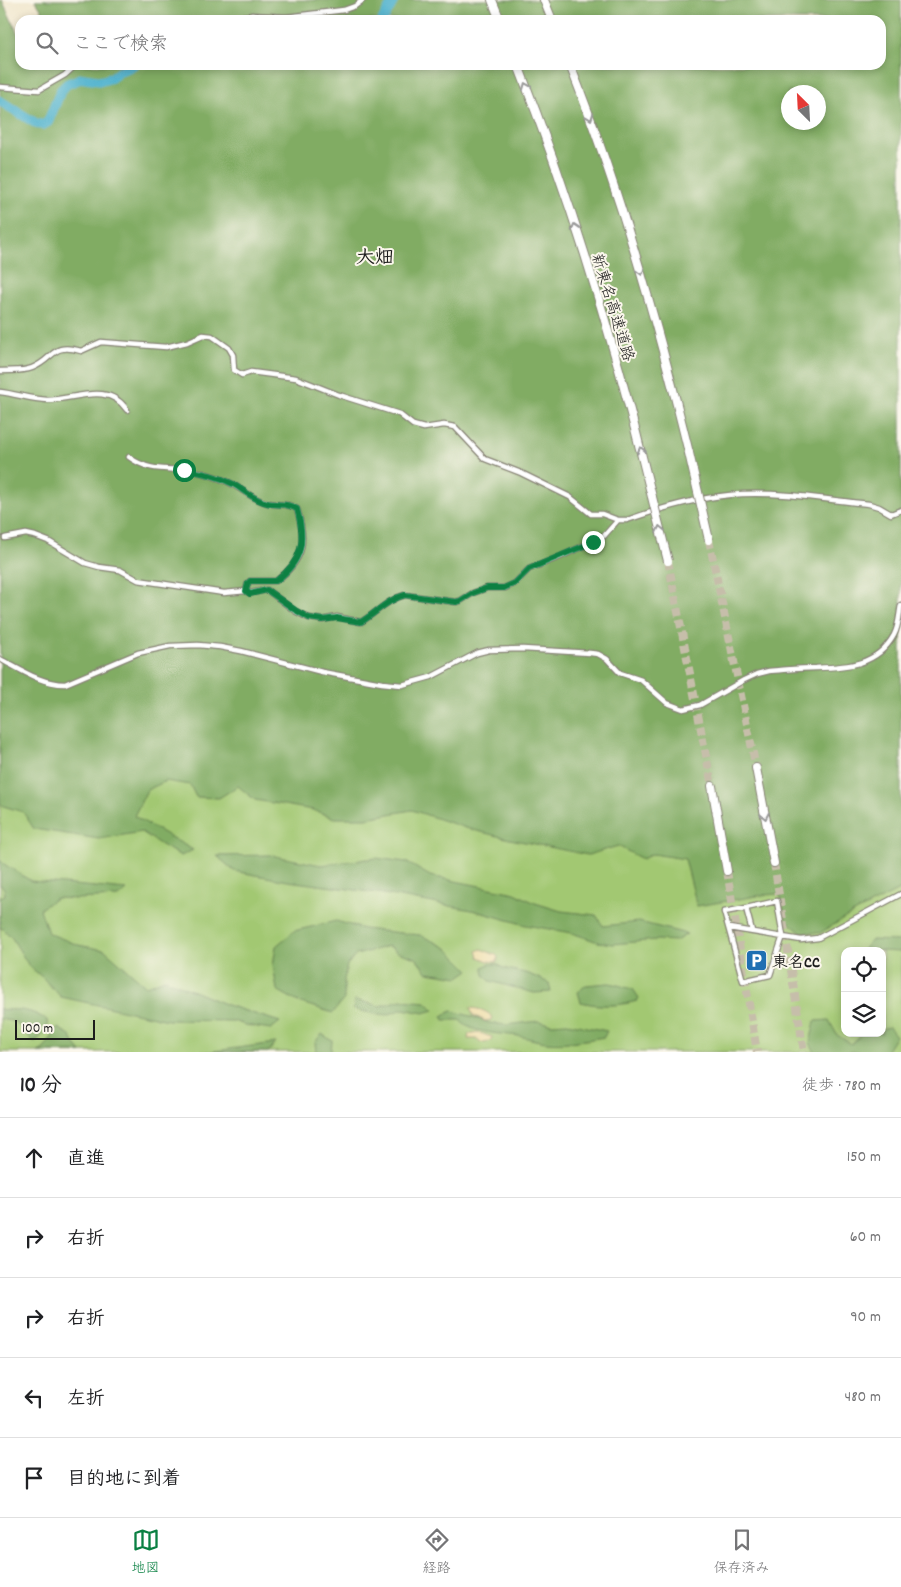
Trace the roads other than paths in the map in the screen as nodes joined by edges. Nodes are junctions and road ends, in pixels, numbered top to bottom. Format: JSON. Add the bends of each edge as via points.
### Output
{"nodes":[{"id":1,"x":363,"y":0,"type":"edge"},
{"id":2,"x":492,"y":0,"type":"edge"},
{"id":3,"x":544,"y":0,"type":"edge"},
{"id":4,"x":303,"y":15,"type":"edge"},
{"id":5,"x":498,"y":15,"type":"edge"},
{"id":6,"x":550,"y":15,"type":"edge"},
{"id":7,"x":70,"y":70,"type":"edge"},
{"id":8,"x":520,"y":70,"type":"edge"},
{"id":9,"x":572,"y":70,"type":"edge"},
{"id":10,"x":0,"y":87,"type":"edge"},
{"id":11,"x":0,"y":371,"type":"edge"},
{"id":12,"x":0,"y":392,"type":"edge"},
{"id":13,"x":127,"y":410,"type":"dead end"},
{"id":14,"x":129,"y":457,"type":"dead end"},
{"id":15,"x":901,"y":510,"type":"edge"},
{"id":16,"x":618,"y":520,"type":"junction"},
{"id":17,"x":5,"y":538,"type":"dead end"},
{"id":18,"x":709,"y":540,"type":"tunnel mouth"},
{"id":19,"x":668,"y":561,"type":"tunnel mouth"},
{"id":20,"x":246,"y":591,"type":"junction"},
{"id":21,"x":901,"y":605,"type":"edge"},
{"id":22,"x":0,"y":659,"type":"edge"},
{"id":23,"x":756,"y":768,"type":"tunnel mouth"},
{"id":24,"x":712,"y":786,"type":"tunnel mouth"},
{"id":25,"x":774,"y":863,"type":"tunnel mouth"},
{"id":26,"x":727,"y":871,"type":"tunnel mouth"},
{"id":27,"x":901,"y":894,"type":"edge"},
{"id":28,"x":746,"y":908,"type":"junction"},
{"id":29,"x":729,"y":928,"type":"junction"},
{"id":30,"x":752,"y":931,"type":"junction"},
{"id":31,"x":783,"y":936,"type":"junction"}],
"edges":[{"from":1,"to":4,"type":"street","via":[[344,10]]},
{"from":2,"to":5,"type":"highway"},
{"from":3,"to":6,"type":"highway"},
{"from":7,"to":10,"type":"street","via":[[40,90]]},
{"from":19,"to":8,"type":"highway","name":"新東名高速道路","one_way":true,"bridge":true,"via":[[625,390],[591,275]]},
{"from":9,"to":18,"type":"highway","one_way":true,"bridge":true,"via":[[591,118],[656,323]]},
{"from":11,"to":16,"type":"street","via":[[30,369],[60,348],[81,352],[101,342],[166,347],[203,335],[212,336],[229,348],[234,370],[242,375],[251,372],[296,378],[393,411],[413,425],[455,427],[485,459],[570,497],[591,514]]},
{"from":12,"to":13,"type":"street","via":[[49,400],[103,395],[120,401]]},
{"from":14,"to":20,"type":"street","via":[[148,467],[212,476],[256,499],[269,504],[286,503],[297,509],[302,540],[298,559],[276,581],[250,581]]},
{"from":15,"to":16,"type":"street","via":[[891,514],[869,504],[743,494],[682,502]]},
{"from":16,"to":20,"type":"street","via":[[604,536],[529,569],[515,583],[504,588],[487,588],[456,602],[405,595],[361,622],[309,618],[267,590],[250,594]]},
{"from":17,"to":20,"type":"street","via":[[26,534],[35,536],[85,563],[120,570],[138,580],[224,593]]},
{"from":21,"to":22,"type":"street","via":[[893,638],[868,660],[843,667],[757,674],[700,705],[683,709],[667,703],[641,680],[620,672],[607,659],[590,652],[489,650],[472,655],[431,677],[402,685],[322,672],[241,650],[198,645],[170,646],[138,653],[65,684],[36,678]]},
{"from":23,"to":25,"type":"highway","one_way":true},
{"from":24,"to":26,"type":"highway"},
{"from":27,"to":31,"type":"street","via":[[818,938],[801,940]]},
{"from":28,"to":29,"type":"street","via":[[724,912]]},
{"from":28,"to":30,"type":"street"},
{"from":28,"to":31,"type":"street","via":[[777,901]]},
{"from":29,"to":30,"type":"street"},
{"from":29,"to":31,"type":"street","via":[[743,981],[770,974]]},
{"from":30,"to":31,"type":"street"}]}
